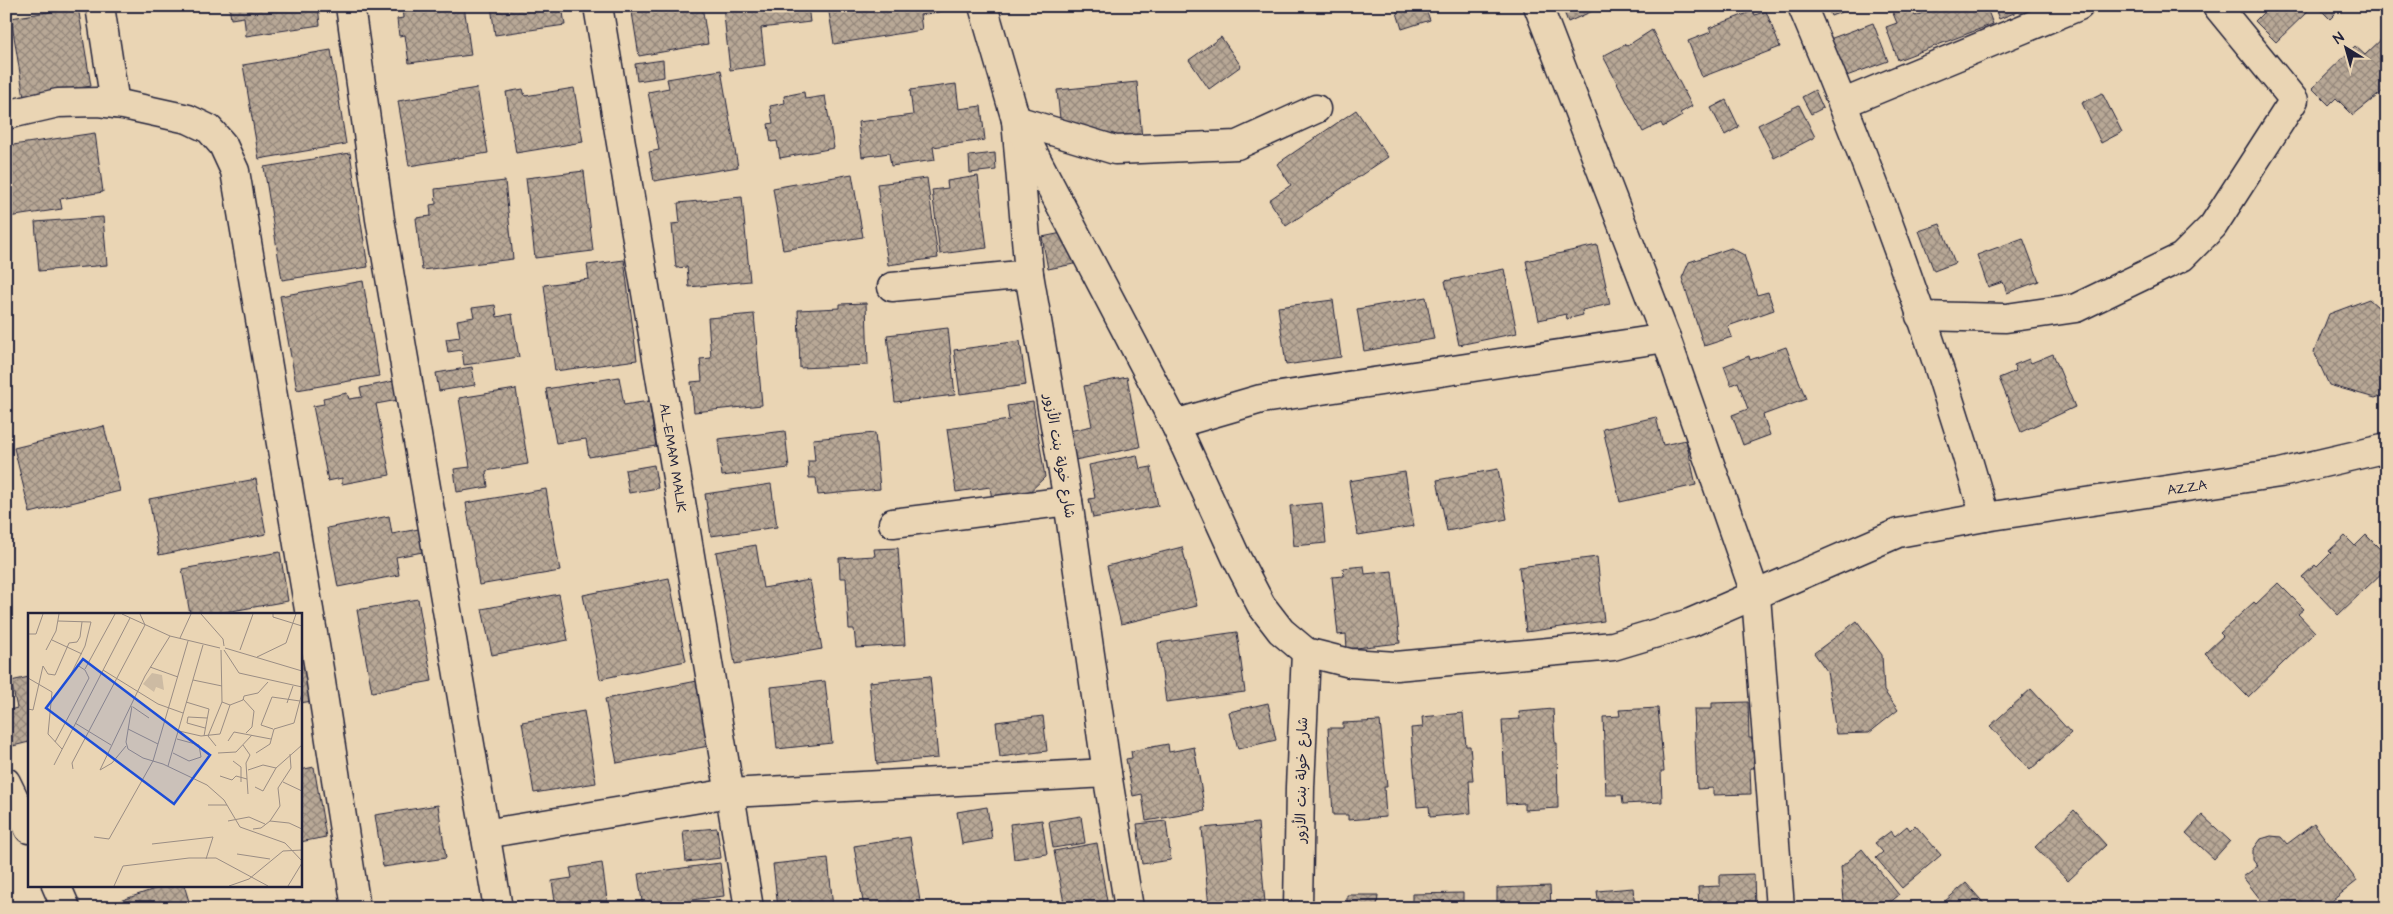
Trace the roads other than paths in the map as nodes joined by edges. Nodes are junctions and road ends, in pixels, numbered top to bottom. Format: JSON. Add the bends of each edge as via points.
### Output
{"nodes":[{"id":1,"x":100,"y":6,"type":"edge"},
{"id":2,"x":350,"y":6,"type":"edge"},
{"id":3,"x":598,"y":6,"type":"edge"},
{"id":4,"x":983,"y":6,"type":"edge"},
{"id":5,"x":1538,"y":6,"type":"edge"},
{"id":6,"x":1802,"y":6,"type":"edge"},
{"id":7,"x":2079,"y":6,"type":"edge"},
{"id":8,"x":2217,"y":6,"type":"edge"},
{"id":9,"x":1844,"y":103,"type":"junction"},
{"id":10,"x":115,"y":104,"type":"junction"},
{"id":11,"x":1316,"y":109,"type":"dead end"},
{"id":12,"x":6,"y":115,"type":"edge"},
{"id":13,"x":1016,"y":120,"type":"junction"},
{"id":14,"x":1029,"y":274,"type":"junction"},
{"id":15,"x":892,"y":287,"type":"dead end"},
{"id":16,"x":1920,"y":316,"type":"junction"},
{"id":17,"x":1666,"y":338,"type":"junction"},
{"id":18,"x":1174,"y":424,"type":"junction"},
{"id":19,"x":2387,"y":448,"type":"edge"},
{"id":20,"x":1068,"y":500,"type":"junction"},
{"id":21,"x":1985,"y":517,"type":"junction"},
{"id":22,"x":893,"y":523,"type":"dead end"},
{"id":23,"x":1756,"y":596,"type":"junction"},
{"id":24,"x":1306,"y":652,"type":"junction"},
{"id":25,"x":1107,"y":773,"type":"junction"},
{"id":26,"x":6,"y":782,"type":"edge"},
{"id":27,"x":730,"y":793,"type":"junction"},
{"id":28,"x":28,"y":827,"type":"edge"},
{"id":29,"x":485,"y":834,"type":"junction"},
{"id":30,"x":56,"y":886,"type":"edge"},
{"id":31,"x":66,"y":908,"type":"edge"},
{"id":32,"x":356,"y":908,"type":"edge"},
{"id":33,"x":498,"y":908,"type":"edge"},
{"id":34,"x":748,"y":908,"type":"edge"},
{"id":35,"x":1129,"y":908,"type":"edge"},
{"id":36,"x":1298,"y":908,"type":"edge"},
{"id":37,"x":1780,"y":908,"type":"edge"}],
"edges":[{"from":1,"to":10,"type":"street"},
{"from":2,"to":29,"type":"street","via":[[380,219]]},
{"from":3,"to":27,"type":"street","name":"AL-EMAM MALIK"},
{"from":4,"to":13,"type":"street","name":"شارع خولة بنت الأزور"},
{"from":5,"to":17,"type":"street"},
{"from":6,"to":9,"type":"street"},
{"from":7,"to":9,"type":"street"},
{"from":8,"to":16,"type":"street","via":[[2294,100],[2213,226],[2182,257],[2076,308],[2006,318]]},
{"from":9,"to":16,"type":"street"},
{"from":10,"to":12,"type":"street","via":[[58,103]]},
{"from":10,"to":32,"type":"street","via":[[188,119],[209,129],[223,145],[235,171]]},
{"from":11,"to":13,"type":"street","via":[[1237,145],[1114,150]]},
{"from":13,"to":14,"type":"street","name":"شارع خولة بنت الأزور"},
{"from":13,"to":18,"type":"street"},
{"from":14,"to":15,"type":"street"},
{"from":14,"to":20,"type":"street","name":"شارع خولة بنت الأزور"},
{"from":16,"to":21,"type":"street","via":[[1966,449]]},
{"from":17,"to":18,"type":"street","via":[[1262,399]]},
{"from":17,"to":23,"type":"street"},
{"from":18,"to":24,"type":"street","via":[[1260,605],[1281,631]]},
{"from":19,"to":21,"type":"street","name":"AZZA","via":[[2280,473]]},
{"from":20,"to":22,"type":"street"},
{"from":20,"to":25,"type":"street","name":"شارع خولة بنت الأزور"},
{"from":21,"to":23,"type":"street","name":"AZZA","via":[[1898,533]]},
{"from":23,"to":24,"type":"street","name":"AZZA","via":[[1690,623],[1613,646],[1396,666],[1350,663]]},
{"from":23,"to":37,"type":"street"},
{"from":24,"to":36,"type":"street","name":"شارع خولة بنت الأزور"},
{"from":25,"to":27,"type":"street"},
{"from":25,"to":35,"type":"street","name":"شارع خولة بنت الأزور"},
{"from":26,"to":28,"type":"street"},
{"from":27,"to":29,"type":"street"},
{"from":27,"to":34,"type":"street","name":"AL-EMAM MALIK"},
{"from":29,"to":33,"type":"street"},
{"from":30,"to":31,"type":"street"}]}
